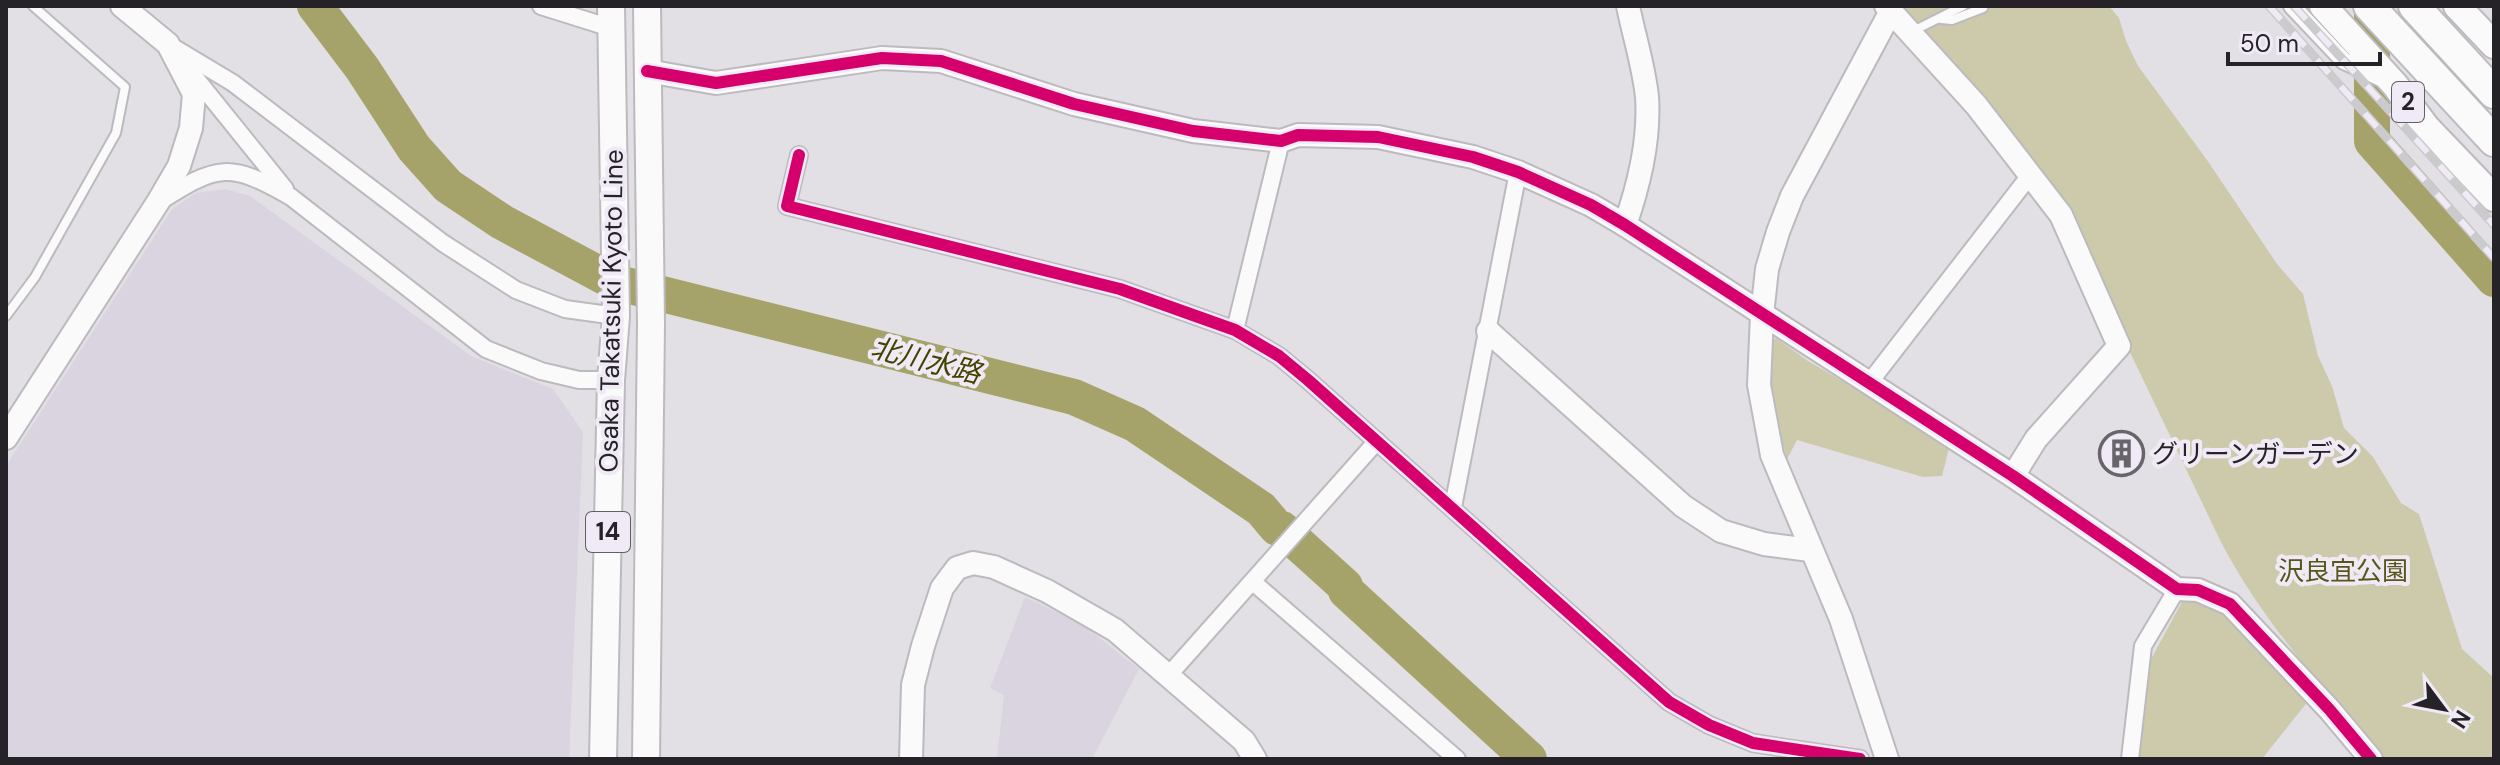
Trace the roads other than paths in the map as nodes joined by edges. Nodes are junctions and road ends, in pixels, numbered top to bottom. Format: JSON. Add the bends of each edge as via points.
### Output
{"nodes":[{"id":1,"x":33,"y":6,"type":"edge"},
{"id":2,"x":122,"y":6,"type":"edge"},
{"id":3,"x":541,"y":6,"type":"edge"},
{"id":4,"x":647,"y":6,"type":"edge"},
{"id":5,"x":1628,"y":6,"type":"edge"},
{"id":6,"x":1963,"y":6,"type":"edge"},
{"id":7,"x":2292,"y":6,"type":"edge"},
{"id":8,"x":2323,"y":6,"type":"edge"},
{"id":9,"x":2369,"y":6,"type":"edge"},
{"id":10,"x":2414,"y":6,"type":"edge"},
{"id":11,"x":1889,"y":8,"type":"edge"},
{"id":12,"x":1983,"y":8,"type":"edge"},
{"id":13,"x":2464,"y":10,"type":"edge"},
{"id":14,"x":611,"y":17,"type":"edge"},
{"id":15,"x":1940,"y":19,"type":"junction"},
{"id":16,"x":1911,"y":33,"type":"junction"},
{"id":17,"x":168,"y":44,"type":"junction"},
{"id":18,"x":2494,"y":45,"type":"edge"},
{"id":19,"x":647,"y":71,"type":"junction"},
{"id":20,"x":2395,"y":85,"type":"junction"},
{"id":21,"x":2494,"y":93,"type":"edge"},
{"id":22,"x":2426,"y":127,"type":"junction"},
{"id":23,"x":1281,"y":141,"type":"junction"},
{"id":24,"x":2494,"y":141,"type":"edge"},
{"id":25,"x":799,"y":155,"type":"dead end"},
{"id":26,"x":1518,"y":172,"type":"junction"},
{"id":27,"x":2031,"y":174,"type":"junction"},
{"id":28,"x":291,"y":197,"type":"junction"},
{"id":29,"x":2494,"y":198,"type":"edge"},
{"id":30,"x":158,"y":202,"type":"junction"},
{"id":31,"x":2494,"y":209,"type":"edge"},
{"id":32,"x":1625,"y":225,"type":"junction"},
{"id":33,"x":616,"y":311,"type":"junction"},
{"id":34,"x":1762,"y":315,"type":"junction"},
{"id":35,"x":6,"y":316,"type":"edge"},
{"id":36,"x":1235,"y":330,"type":"junction"},
{"id":37,"x":1488,"y":331,"type":"junction"},
{"id":38,"x":611,"y":380,"type":"junction"},
{"id":39,"x":1869,"y":383,"type":"junction"},
{"id":40,"x":6,"y":438,"type":"edge"},
{"id":41,"x":1377,"y":441,"type":"junction"},
{"id":42,"x":2013,"y":476,"type":"junction"},
{"id":43,"x":1453,"y":507,"type":"junction"},
{"id":44,"x":1810,"y":550,"type":"junction"},
{"id":45,"x":1253,"y":582,"type":"junction"},
{"id":46,"x":2177,"y":589,"type":"junction"},
{"id":47,"x":1168,"y":676,"type":"junction"},
{"id":48,"x":603,"y":759,"type":"edge"},
{"id":49,"x":646,"y":759,"type":"edge"},
{"id":50,"x":911,"y":759,"type":"edge"},
{"id":51,"x":1255,"y":759,"type":"edge"},
{"id":52,"x":1457,"y":759,"type":"edge"},
{"id":53,"x":1860,"y":759,"type":"edge"},
{"id":54,"x":1887,"y":759,"type":"edge"},
{"id":55,"x":2130,"y":759,"type":"edge"},
{"id":56,"x":2371,"y":759,"type":"edge"}],
"edges":[{"from":1,"to":35,"type":"lane","via":[[125,87],[116,133],[35,277]]},
{"from":2,"to":17,"type":"street"},
{"from":3,"to":14,"type":"street"},
{"from":4,"to":19,"type":"main road","name":"Osaka Takatsuki Kyoto Line","number":"14"},
{"from":5,"to":32,"type":"street","via":[[1647,97],[1645,149]]},
{"from":6,"to":15,"type":"lane"},
{"from":7,"to":20,"type":"street","via":[[2344,61]]},
{"from":8,"to":20,"type":"main road","number":"2"},
{"from":9,"to":24,"type":"highway"},
{"from":10,"to":21,"type":"highway"},
{"from":11,"to":16,"type":"street"},
{"from":11,"to":34,"type":"street","via":[[1792,196],[1767,269]]},
{"from":12,"to":15,"type":"lane"},
{"from":13,"to":18,"type":"main road"},
{"from":14,"to":33,"type":"main road","name":"Osaka Takatsuki Kyoto Line","number":"14"},
{"from":15,"to":16,"type":"lane"},
{"from":16,"to":27,"type":"street"},
{"from":17,"to":28,"type":"street"},
{"from":17,"to":30,"type":"street","via":[[194,94],[179,166]]},
{"from":17,"to":33,"type":"street","via":[[233,83],[443,243],[516,290],[565,309]]},
{"from":19,"to":23,"type":"street","via":[[716,83],[882,58],[941,61],[1074,104],[1193,131]]},
{"from":19,"to":49,"type":"main road","name":"Osaka Takatsuki Kyoto Line","number":"14","via":[[651,324]]},
{"from":20,"to":22,"type":"main road","number":"2"},
{"from":22,"to":29,"type":"main road","number":"2"},
{"from":22,"to":31,"type":"main road"},
{"from":23,"to":26,"type":"street","via":[[1298,135],[1378,137]]},
{"from":23,"to":36,"type":"street"},
{"from":25,"to":36,"type":"street","via":[[787,206],[1120,289]]},
{"from":26,"to":32,"type":"street"},
{"from":26,"to":37,"type":"street"},
{"from":27,"to":39,"type":"street"},
{"from":27,"to":42,"type":"street","via":[[2061,215],[2119,346],[2036,439]]},
{"from":28,"to":30,"type":"street","via":[[234,171],[210,173]]},
{"from":28,"to":38,"type":"street","via":[[486,349],[541,371],[579,380]]},
{"from":30,"to":40,"type":"street"},
{"from":32,"to":34,"type":"street"},
{"from":33,"to":38,"type":"main road","name":"Osaka Takatsuki Kyoto Line","number":"14"},
{"from":34,"to":39,"type":"street"},
{"from":34,"to":44,"type":"street","via":[[1759,385],[1772,455]]},
{"from":36,"to":41,"type":"street","via":[[1279,356]]},
{"from":37,"to":43,"type":"street"},
{"from":37,"to":44,"type":"street","via":[[1683,506],[1721,531]]},
{"from":38,"to":48,"type":"main road","name":"Osaka Takatsuki Kyoto Line","number":"14"},
{"from":39,"to":42,"type":"street"},
{"from":41,"to":43,"type":"street"},
{"from":41,"to":45,"type":"street"},
{"from":42,"to":46,"type":"street"},
{"from":43,"to":53,"type":"street","via":[[1669,702],[1753,743]]},
{"from":44,"to":54,"type":"street","via":[[1841,619]]},
{"from":45,"to":47,"type":"street"},
{"from":45,"to":52,"type":"street"},
{"from":46,"to":55,"type":"street","via":[[2143,646]]},
{"from":46,"to":56,"type":"street","via":[[2198,590],[2230,604]]},
{"from":47,"to":50,"type":"street","via":[[1115,630],[1047,591],[994,567],[973,563],[957,568],[942,588],[916,672]]},
{"from":47,"to":51,"type":"street","via":[[1244,741]]}]}
